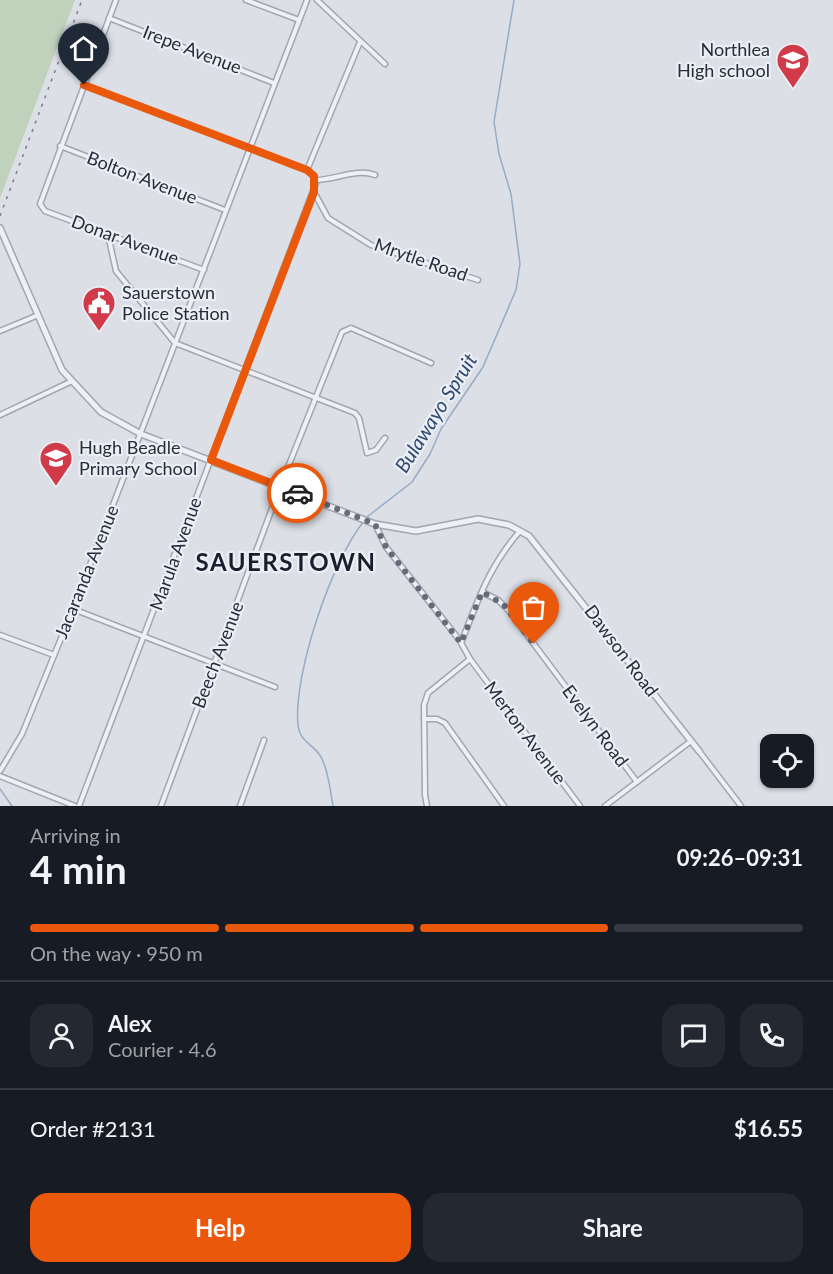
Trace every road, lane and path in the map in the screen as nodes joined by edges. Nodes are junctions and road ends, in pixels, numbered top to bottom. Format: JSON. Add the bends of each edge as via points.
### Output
{"nodes":[{"id":1,"x":116,"y":0,"type":"edge"},
{"id":2,"x":246,"y":0,"type":"edge"},
{"id":3,"x":307,"y":0,"type":"edge"},
{"id":4,"x":317,"y":0,"type":"edge"},
{"id":5,"x":109,"y":18,"type":"junction"},
{"id":6,"x":299,"y":20,"type":"junction"},
{"id":7,"x":360,"y":42,"type":"junction"},
{"id":8,"x":385,"y":64,"type":"dead end"},
{"id":9,"x":274,"y":82,"type":"junction"},
{"id":10,"x":84,"y":85,"type":"junction"},
{"id":11,"x":60,"y":146,"type":"junction"},
{"id":12,"x":250,"y":148,"type":"junction"},
{"id":13,"x":307,"y":170,"type":"junction"},
{"id":14,"x":375,"y":175,"type":"dead end"},
{"id":15,"x":315,"y":180,"type":"junction"},
{"id":16,"x":314,"y":192,"type":"junction"},
{"id":17,"x":225,"y":210,"type":"junction"},
{"id":18,"x":0,"y":229,"type":"edge"},
{"id":19,"x":108,"y":234,"type":"junction"},
{"id":20,"x":204,"y":270,"type":"junction"},
{"id":21,"x":478,"y":280,"type":"dead end"},
{"id":22,"x":36,"y":315,"type":"junction"},
{"id":23,"x":0,"y":332,"type":"edge"},
{"id":24,"x":175,"y":343,"type":"junction"},
{"id":25,"x":431,"y":363,"type":"dead end"},
{"id":26,"x":245,"y":370,"type":"junction"},
{"id":27,"x":70,"y":382,"type":"junction"},
{"id":28,"x":316,"y":396,"type":"junction"},
{"id":29,"x":0,"y":415,"type":"edge"},
{"id":30,"x":141,"y":434,"type":"junction"},
{"id":31,"x":385,"y":438,"type":"dead end"},
{"id":32,"x":211,"y":460,"type":"junction"},
{"id":33,"x":280,"y":487,"type":"junction"},
{"id":34,"x":375,"y":523,"type":"junction"},
{"id":35,"x":520,"y":531,"type":"junction"},
{"id":36,"x":482,"y":592,"type":"junction"},
{"id":37,"x":73,"y":609,"type":"junction"},
{"id":38,"x":0,"y":635,"type":"edge"},
{"id":39,"x":146,"y":635,"type":"junction"},
{"id":40,"x":461,"y":643,"type":"junction"},
{"id":41,"x":54,"y":655,"type":"junction"},
{"id":42,"x":470,"y":660,"type":"junction"},
{"id":43,"x":216,"y":662,"type":"junction"},
{"id":44,"x":275,"y":687,"type":"dead end"},
{"id":45,"x":424,"y":719,"type":"junction"},
{"id":46,"x":264,"y":740,"type":"dead end"},
{"id":47,"x":691,"y":741,"type":"junction"},
{"id":48,"x":699,"y":752,"type":"joint"},
{"id":49,"x":0,"y":771,"type":"edge"},
{"id":50,"x":0,"y":776,"type":"edge"},
{"id":51,"x":637,"y":782,"type":"junction"},
{"id":52,"x":77,"y":806,"type":"edge"},
{"id":53,"x":161,"y":806,"type":"edge"},
{"id":54,"x":240,"y":806,"type":"edge"},
{"id":55,"x":427,"y":806,"type":"edge"},
{"id":56,"x":504,"y":806,"type":"edge"},
{"id":57,"x":580,"y":806,"type":"edge"},
{"id":58,"x":606,"y":806,"type":"edge"},
{"id":59,"x":741,"y":806,"type":"edge"}],
"edges":[{"from":1,"to":5,"type":"street"},
{"from":2,"to":6,"type":"street"},
{"from":3,"to":6,"type":"street","name":"Jacaranda Avenue"},
{"from":4,"to":7,"type":"street"},
{"from":5,"to":9,"type":"street","name":"Irepe Avenue"},
{"from":5,"to":10,"type":"street"},
{"from":6,"to":9,"type":"street","name":"Jacaranda Avenue"},
{"from":7,"to":8,"type":"street"},
{"from":7,"to":13,"type":"street"},
{"from":9,"to":12,"type":"street","name":"Jacaranda Avenue"},
{"from":10,"to":11,"type":"street"},
{"from":10,"to":12,"type":"street"},
{"from":11,"to":17,"type":"street","name":"Bolton Avenue"},
{"from":11,"to":19,"type":"street","name":"Donar Avenue","via":[[40,201],[45,211]]},
{"from":12,"to":13,"type":"street"},
{"from":12,"to":17,"type":"street","name":"Jacaranda Avenue"},
{"from":13,"to":15,"type":"street"},
{"from":14,"to":15,"type":"street","via":[[361,172]]},
{"from":15,"to":16,"type":"street","name":"Marula Avenue"},
{"from":16,"to":21,"type":"street","name":"Mrytle Road","via":[[328,219],[371,244]]},
{"from":16,"to":26,"type":"street","name":"Marula Avenue"},
{"from":17,"to":20,"type":"street","name":"Jacaranda Avenue"},
{"from":18,"to":22,"type":"street"},
{"from":19,"to":20,"type":"street","name":"Donar Avenue"},
{"from":19,"to":24,"type":"street","via":[[116,271]]},
{"from":20,"to":24,"type":"street","name":"Jacaranda Avenue"},
{"from":22,"to":23,"type":"street"},
{"from":22,"to":27,"type":"street"},
{"from":24,"to":26,"type":"street"},
{"from":24,"to":30,"type":"street","name":"Jacaranda Avenue"},
{"from":25,"to":28,"type":"street","name":"Beech Avenue","via":[[346,329]]},
{"from":26,"to":28,"type":"street"},
{"from":26,"to":32,"type":"street","name":"Marula Avenue"},
{"from":27,"to":29,"type":"street"},
{"from":27,"to":30,"type":"street","via":[[101,412]]},
{"from":28,"to":31,"type":"street","via":[[358,415],[366,453],[376,450]]},
{"from":28,"to":33,"type":"street","name":"Beech Avenue"},
{"from":30,"to":32,"type":"street"},
{"from":30,"to":37,"type":"street","name":"Jacaranda Avenue"},
{"from":32,"to":33,"type":"street"},
{"from":32,"to":39,"type":"street","name":"Marula Avenue"},
{"from":33,"to":34,"type":"street","name":"Dawson Road"},
{"from":33,"to":43,"type":"street","name":"Beech Avenue"},
{"from":34,"to":35,"type":"street","name":"Dawson Road","via":[[416,531],[478,519]]},
{"from":34,"to":40,"type":"street","name":"Merton Avenue","via":[[386,547]]},
{"from":35,"to":36,"type":"street","via":[[497,558]]},
{"from":35,"to":47,"type":"street","name":"Dawson Road","via":[[537,545]]},
{"from":36,"to":40,"type":"street"},
{"from":36,"to":51,"type":"street","name":"Evelyn Road","via":[[510,612]]},
{"from":37,"to":39,"type":"street"},
{"from":37,"to":41,"type":"street","name":"Jacaranda Avenue"},
{"from":38,"to":41,"type":"street"},
{"from":39,"to":43,"type":"street"},
{"from":39,"to":52,"type":"street","name":"Marula Avenue"},
{"from":40,"to":42,"type":"street","name":"Merton Avenue"},
{"from":41,"to":49,"type":"street","name":"Jacaranda Avenue","via":[[22,734]]},
{"from":42,"to":45,"type":"street","via":[[428,693]]},
{"from":42,"to":57,"type":"street","name":"Merton Avenue"},
{"from":43,"to":44,"type":"street"},
{"from":43,"to":53,"type":"street","name":"Beech Avenue"},
{"from":45,"to":55,"type":"street"},
{"from":45,"to":56,"type":"street","via":[[445,723]]},
{"from":46,"to":54,"type":"street"},
{"from":47,"to":48,"type":"street","name":"Dawson Road"},
{"from":47,"to":51,"type":"street"},
{"from":48,"to":59,"type":"street"},
{"from":50,"to":52,"type":"street"},
{"from":51,"to":58,"type":"street"}]}
